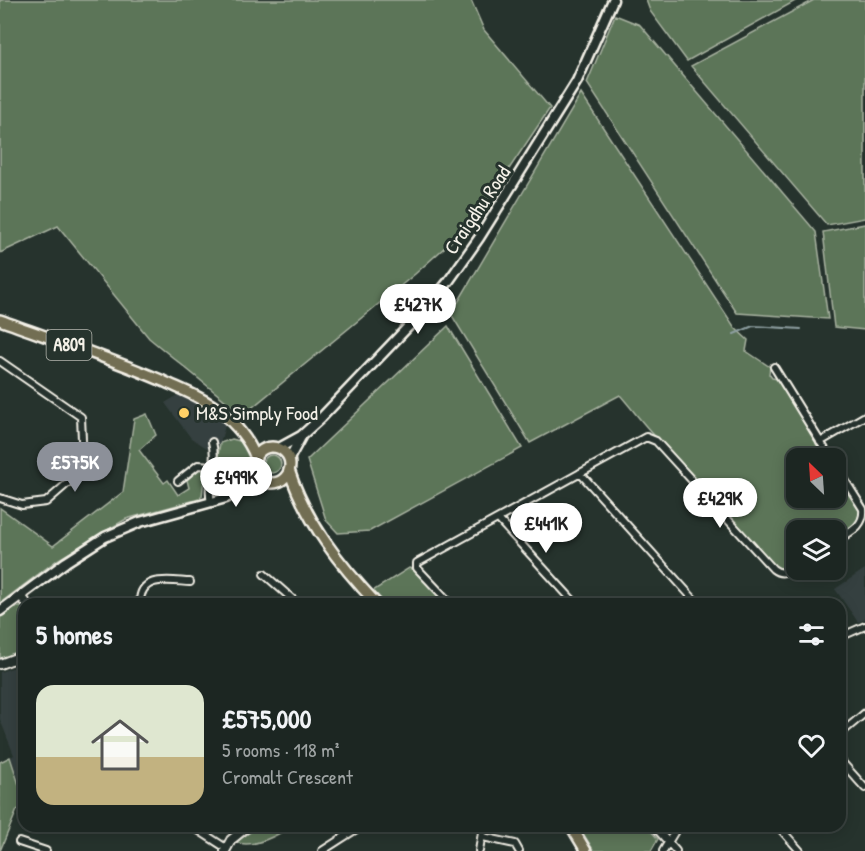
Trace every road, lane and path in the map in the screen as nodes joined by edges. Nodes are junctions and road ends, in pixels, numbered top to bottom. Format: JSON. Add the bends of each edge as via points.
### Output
{"nodes":[{"id":1,"x":613,"y":0,"type":"edge"},
{"id":2,"x":0,"y":320,"type":"edge"},
{"id":3,"x":0,"y":361,"type":"edge"},
{"id":4,"x":774,"y":368,"type":"dead end"},
{"id":5,"x":865,"y":416,"type":"edge"},
{"id":6,"x":301,"y":436,"type":"junction"},
{"id":7,"x":248,"y":439,"type":"junction"},
{"id":8,"x":212,"y":442,"type":"dead end"},
{"id":9,"x":820,"y":442,"type":"junction"},
{"id":10,"x":267,"y":448,"type":"junction"},
{"id":11,"x":279,"y":448,"type":"junction"},
{"id":12,"x":824,"y":448,"type":"edge"},
{"id":13,"x":256,"y":458,"type":"junction"},
{"id":14,"x":289,"y":459,"type":"junction"},
{"id":15,"x":212,"y":466,"type":"junction"},
{"id":16,"x":255,"y":468,"type":"junction"},
{"id":17,"x":289,"y":470,"type":"junction"},
{"id":18,"x":579,"y":473,"type":"junction"},
{"id":19,"x":178,"y":481,"type":"dead end"},
{"id":20,"x":271,"y":482,"type":"junction"},
{"id":21,"x":846,"y":482,"type":"edge"},
{"id":22,"x":248,"y":486,"type":"junction"},
{"id":23,"x":296,"y":491,"type":"junction"},
{"id":24,"x":0,"y":498,"type":"edge"},
{"id":25,"x":211,"y":502,"type":"junction"},
{"id":26,"x":498,"y":519,"type":"junction"},
{"id":27,"x":846,"y":534,"type":"edge"},
{"id":28,"x":786,"y":572,"type":"edge"},
{"id":29,"x":264,"y":574,"type":"dead end"},
{"id":30,"x":190,"y":582,"type":"dead end"},
{"id":31,"x":21,"y":596,"type":"joint"},
{"id":32,"x":18,"y":598,"type":"edge"},
{"id":33,"x":18,"y":598,"type":"edge"},
{"id":34,"x":140,"y":598,"type":"edge"},
{"id":35,"x":290,"y":598,"type":"edge"},
{"id":36,"x":371,"y":598,"type":"edge"},
{"id":37,"x":445,"y":598,"type":"edge"},
{"id":38,"x":570,"y":598,"type":"edge"},
{"id":39,"x":693,"y":598,"type":"edge"},
{"id":40,"x":0,"y":611,"type":"edge"},
{"id":41,"x":865,"y":626,"type":"edge"},
{"id":42,"x":846,"y":634,"type":"edge"},
{"id":43,"x":18,"y":658,"type":"edge"},
{"id":44,"x":0,"y":664,"type":"edge"},
{"id":45,"x":865,"y":714,"type":"edge"},
{"id":46,"x":846,"y":729,"type":"edge"},
{"id":47,"x":846,"y":767,"type":"edge"},
{"id":48,"x":865,"y":788,"type":"edge"},
{"id":49,"x":201,"y":832,"type":"edge"},
{"id":50,"x":239,"y":832,"type":"edge"},
{"id":51,"x":352,"y":832,"type":"edge"},
{"id":52,"x":483,"y":832,"type":"edge"},
{"id":53,"x":575,"y":832,"type":"edge"},
{"id":54,"x":659,"y":832,"type":"edge"},
{"id":55,"x":674,"y":832,"type":"edge"},
{"id":56,"x":783,"y":832,"type":"edge"},
{"id":57,"x":522,"y":836,"type":"dead end"},
{"id":58,"x":483,"y":837,"type":"junction"},
{"id":59,"x":19,"y":843,"type":"dead end"},
{"id":60,"x":668,"y":843,"type":"junction"},
{"id":61,"x":515,"y":844,"type":"junction"},
{"id":62,"x":225,"y":849,"type":"edge"},
{"id":63,"x":46,"y":851,"type":"edge"},
{"id":64,"x":322,"y":851,"type":"edge"},
{"id":65,"x":479,"y":851,"type":"edge"},
{"id":66,"x":519,"y":851,"type":"edge"},
{"id":67,"x":586,"y":851,"type":"edge"},
{"id":68,"x":663,"y":851,"type":"edge"},
{"id":69,"x":676,"y":851,"type":"edge"},
{"id":70,"x":800,"y":851,"type":"edge"}],
"edges":[{"from":1,"to":6,"type":"main road","name":"Craigdhu Road","via":[[573,90],[448,282]]},
{"from":2,"to":7,"type":"main road","number":"A809","via":[[138,370],[194,395],[218,410]]},
{"from":3,"to":24,"type":"street","via":[[81,417],[83,462],[77,474],[46,502],[22,505]]},
{"from":4,"to":9,"type":"street"},
{"from":5,"to":9,"type":"street"},
{"from":6,"to":11,"type":"main road","name":"Craigdhu Road"},
{"from":6,"to":14,"type":"main road","name":"Craigdhu Road"},
{"from":7,"to":10,"type":"main road","number":"A809"},
{"from":7,"to":13,"type":"main road","number":"A809"},
{"from":8,"to":15,"type":"street"},
{"from":9,"to":12,"type":"street"},
{"from":10,"to":11,"type":"main road"},
{"from":10,"to":13,"type":"main road"},
{"from":11,"to":14,"type":"main road"},
{"from":13,"to":16,"type":"main road"},
{"from":14,"to":17,"type":"main road"},
{"from":15,"to":19,"type":"street","via":[[198,465]]},
{"from":15,"to":25,"type":"street"},
{"from":16,"to":20,"type":"main road","via":[[259,477]]},
{"from":16,"to":22,"type":"main road"},
{"from":17,"to":20,"type":"main road","via":[[282,480]]},
{"from":17,"to":23,"type":"main road"},
{"from":18,"to":26,"type":"street"},
{"from":18,"to":28,"type":"street","via":[[641,439],[651,438],[773,570]]},
{"from":18,"to":39,"type":"street"},
{"from":20,"to":22,"type":"main road"},
{"from":20,"to":23,"type":"main road"},
{"from":21,"to":27,"type":"street","via":[[864,516]]},
{"from":22,"to":25,"type":"main road"},
{"from":23,"to":36,"type":"main road","via":[[336,558]]},
{"from":25,"to":31,"type":"main road","via":[[140,522],[105,537]]},
{"from":26,"to":37,"type":"street","via":[[417,563],[417,568]]},
{"from":26,"to":38,"type":"street"},
{"from":29,"to":35,"type":"street"},
{"from":30,"to":34,"type":"street","via":[[152,582]]},
{"from":31,"to":33,"type":"main road"},
{"from":32,"to":40,"type":"main road"},
{"from":41,"to":42,"type":"street"},
{"from":43,"to":44,"type":"street"},
{"from":45,"to":46,"type":"street"},
{"from":47,"to":48,"type":"street"},
{"from":49,"to":62,"type":"street"},
{"from":50,"to":62,"type":"street"},
{"from":51,"to":64,"type":"street"},
{"from":52,"to":58,"type":"street"},
{"from":53,"to":67,"type":"main road"},
{"from":54,"to":60,"type":"street"},
{"from":55,"to":60,"type":"street"},
{"from":56,"to":70,"type":"street"},
{"from":57,"to":61,"type":"street"},
{"from":58,"to":61,"type":"street"},
{"from":58,"to":65,"type":"street"},
{"from":59,"to":63,"type":"street"},
{"from":60,"to":68,"type":"street"},
{"from":60,"to":69,"type":"street"},
{"from":61,"to":66,"type":"street"}]}
